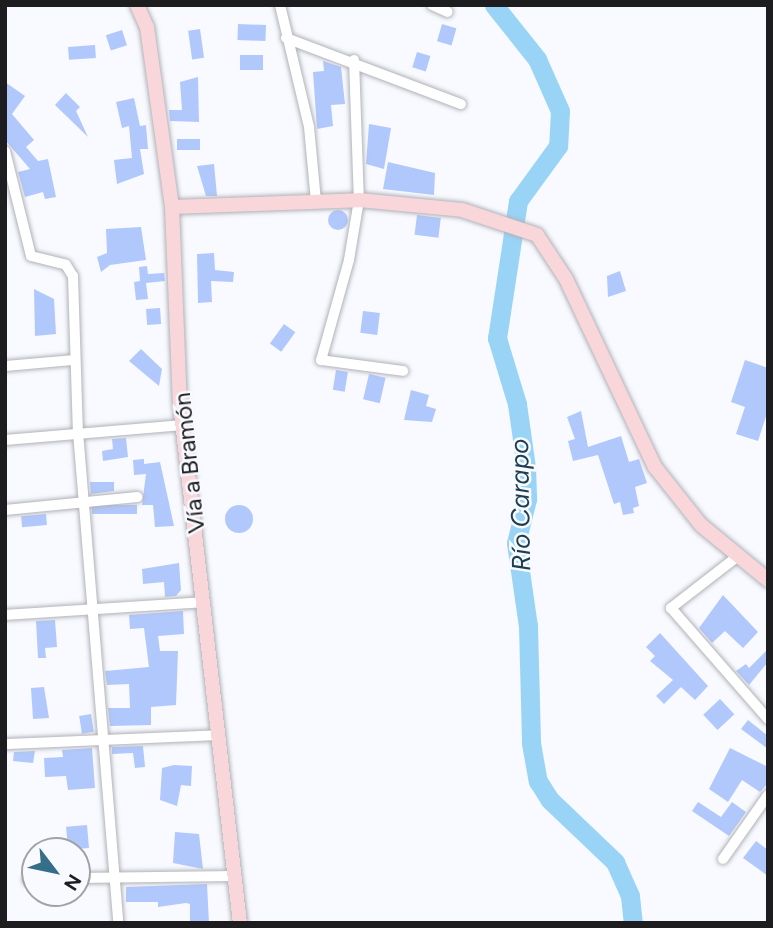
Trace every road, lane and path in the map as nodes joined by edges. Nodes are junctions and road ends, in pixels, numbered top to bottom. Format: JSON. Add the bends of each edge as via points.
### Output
{"nodes":[{"id":1,"x":137,"y":5,"type":"edge"},
{"id":2,"x":280,"y":5,"type":"edge"},
{"id":3,"x":432,"y":5,"type":"edge"},
{"id":4,"x":448,"y":12,"type":"dead end"},
{"id":5,"x":286,"y":38,"type":"junction"},
{"id":6,"x":354,"y":60,"type":"junction"},
{"id":7,"x":461,"y":104,"type":"dead end"},
{"id":8,"x":5,"y":151,"type":"edge"},
{"id":9,"x":359,"y":200,"type":"junction"},
{"id":10,"x":316,"y":201,"type":"junction"},
{"id":11,"x":172,"y":207,"type":"junction"},
{"id":12,"x":74,"y":360,"type":"junction"},
{"id":13,"x":5,"y":366,"type":"edge"},
{"id":14,"x":403,"y":371,"type":"dead end"},
{"id":15,"x":183,"y":425,"type":"junction"},
{"id":16,"x":78,"y":432,"type":"junction"},
{"id":17,"x":5,"y":440,"type":"edge"},
{"id":18,"x":137,"y":497,"type":"dead end"},
{"id":19,"x":84,"y":502,"type":"junction"},
{"id":20,"x":5,"y":510,"type":"edge"},
{"id":21,"x":738,"y":556,"type":"junction"},
{"id":22,"x":768,"y":580,"type":"edge"},
{"id":23,"x":205,"y":602,"type":"junction"},
{"id":24,"x":93,"y":609,"type":"junction"},
{"id":25,"x":5,"y":615,"type":"edge"},
{"id":26,"x":768,"y":719,"type":"edge"},
{"id":27,"x":220,"y":735,"type":"junction"},
{"id":28,"x":104,"y":740,"type":"junction"},
{"id":29,"x":7,"y":744,"type":"edge"},
{"id":30,"x":768,"y":795,"type":"edge"},
{"id":31,"x":723,"y":859,"type":"dead end"},
{"id":32,"x":235,"y":876,"type":"junction"},
{"id":33,"x":115,"y":877,"type":"junction"},
{"id":34,"x":91,"y":878,"type":"edge"},
{"id":35,"x":118,"y":923,"type":"edge"},
{"id":36,"x":240,"y":923,"type":"edge"}],
"edges":[{"from":1,"to":11,"type":"street","name":"Vía a Bramón","via":[[147,27]]},
{"from":2,"to":5,"type":"street"},
{"from":3,"to":4,"type":"street"},
{"from":5,"to":6,"type":"street"},
{"from":5,"to":10,"type":"street","via":[[309,127]]},
{"from":6,"to":7,"type":"street"},
{"from":6,"to":9,"type":"street"},
{"from":8,"to":12,"type":"street","via":[[31,256],[72,271]]},
{"from":9,"to":10,"type":"street"},
{"from":9,"to":14,"type":"street","via":[[349,260],[321,360]]},
{"from":9,"to":21,"type":"street","via":[[491,217],[537,235],[553,254],[655,467],[701,524]]},
{"from":10,"to":11,"type":"street"},
{"from":11,"to":15,"type":"street","name":"Vía a Bramón"},
{"from":12,"to":13,"type":"street"},
{"from":12,"to":16,"type":"street"},
{"from":15,"to":16,"type":"street"},
{"from":15,"to":23,"type":"street","name":"Vía a Bramón"},
{"from":16,"to":17,"type":"street"},
{"from":16,"to":19,"type":"street"},
{"from":18,"to":19,"type":"street"},
{"from":19,"to":20,"type":"street"},
{"from":19,"to":24,"type":"street"},
{"from":21,"to":22,"type":"street"},
{"from":21,"to":26,"type":"street","via":[[671,608]]},
{"from":23,"to":24,"type":"street"},
{"from":23,"to":27,"type":"street","name":"Vía a Bramón"},
{"from":24,"to":25,"type":"street"},
{"from":24,"to":28,"type":"street"},
{"from":27,"to":28,"type":"street"},
{"from":27,"to":32,"type":"street","name":"Vía a Bramón"},
{"from":28,"to":29,"type":"street"},
{"from":28,"to":33,"type":"street"},
{"from":30,"to":31,"type":"street"},
{"from":32,"to":33,"type":"street"},
{"from":32,"to":36,"type":"street","name":"Vía a Bramón"},
{"from":33,"to":34,"type":"street"},
{"from":33,"to":35,"type":"street"}]}
